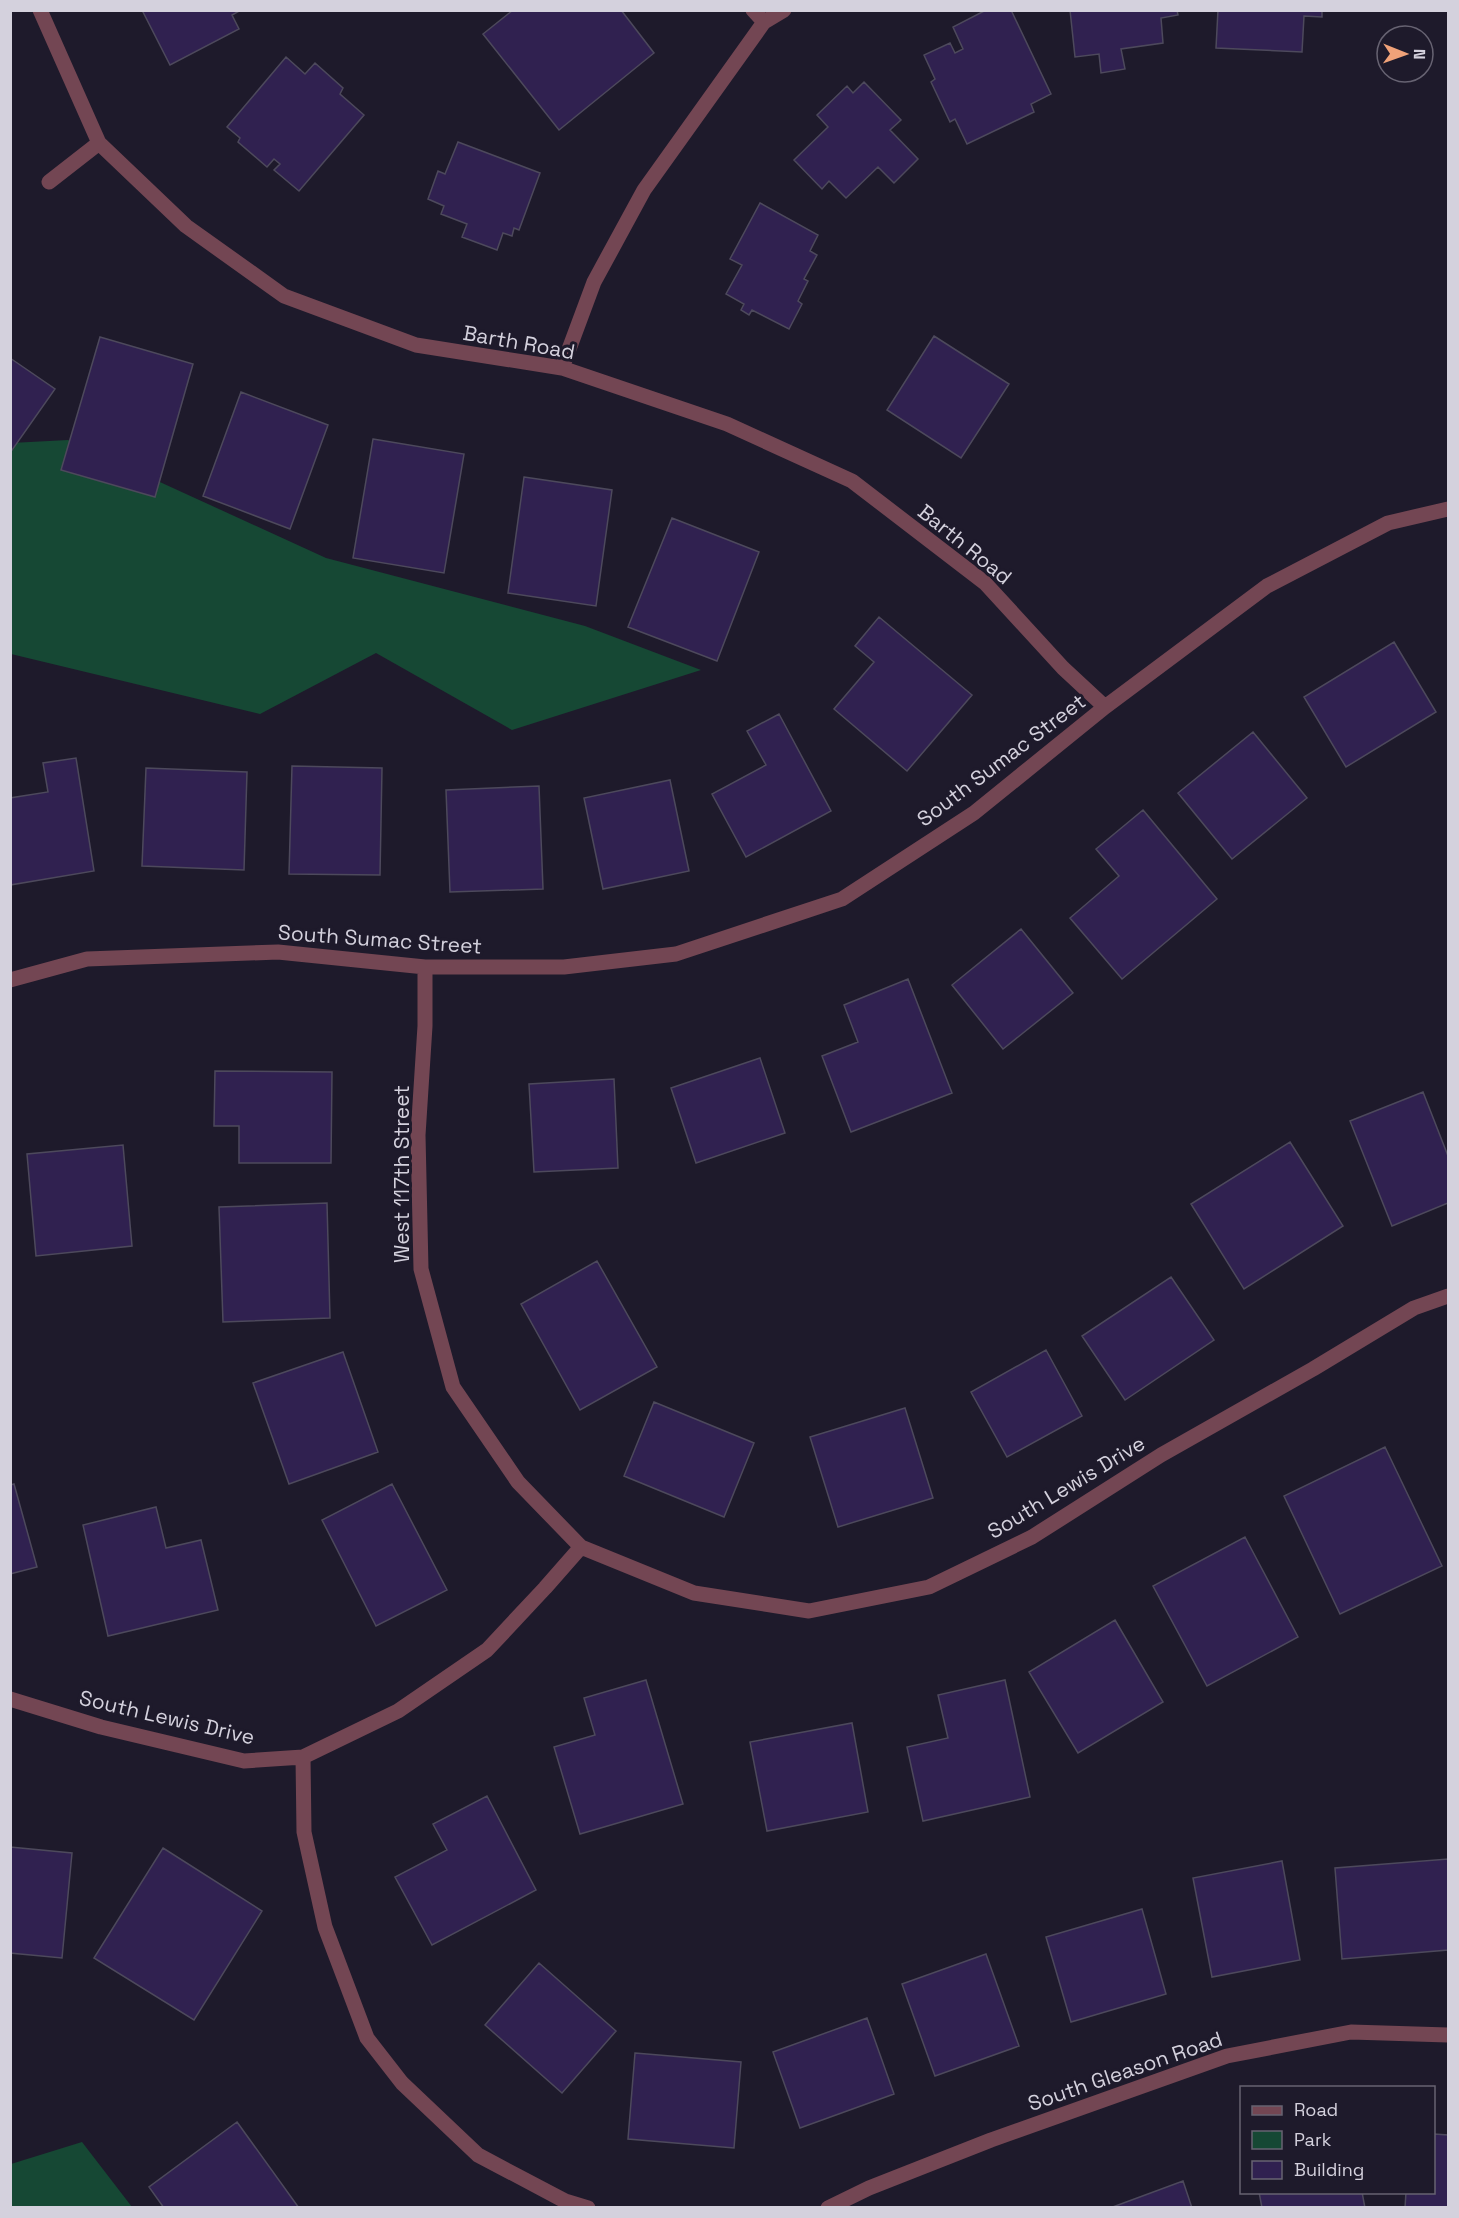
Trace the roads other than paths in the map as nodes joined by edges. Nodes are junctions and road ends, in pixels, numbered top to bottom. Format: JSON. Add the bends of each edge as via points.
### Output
{"nodes":[{"id":1,"x":40,"y":10,"type":"edge"},
{"id":2,"x":753,"y":10,"type":"edge"},
{"id":3,"x":784,"y":10,"type":"edge"},
{"id":4,"x":764,"y":22,"type":"junction"},
{"id":5,"x":99,"y":143,"type":"junction"},
{"id":6,"x":49,"y":182,"type":"dead end"},
{"id":7,"x":562,"y":368,"type":"junction"},
{"id":8,"x":1449,"y":509,"type":"edge"},
{"id":9,"x":1105,"y":707,"type":"junction"},
{"id":10,"x":425,"y":967,"type":"junction"},
{"id":11,"x":10,"y":980,"type":"edge"},
{"id":12,"x":1449,"y":1296,"type":"edge"},
{"id":13,"x":580,"y":1547,"type":"junction"},
{"id":14,"x":10,"y":1699,"type":"edge"},
{"id":15,"x":303,"y":1757,"type":"junction"},
{"id":16,"x":1449,"y":2035,"type":"edge"},
{"id":17,"x":588,"y":2208,"type":"edge"},
{"id":18,"x":828,"y":2208,"type":"edge"}],
"edges":[{"from":1,"to":5,"type":"street","name":"Barth Road"},
{"from":2,"to":4,"type":"street"},
{"from":3,"to":4,"type":"street"},
{"from":4,"to":7,"type":"street","via":[[644,190],[594,282]]},
{"from":5,"to":6,"type":"street"},
{"from":5,"to":7,"type":"street","name":"Barth Road","via":[[186,226],[284,296],[416,345]]},
{"from":7,"to":9,"type":"street","name":"Barth Road","via":[[727,424],[852,481],[985,583],[1063,668]]},
{"from":8,"to":9,"type":"street","name":"South Sumac Street","via":[[1388,523],[1267,586]]},
{"from":9,"to":10,"type":"street","name":"South Sumac Street","via":[[974,813],[842,899],[676,954],[564,967]]},
{"from":10,"to":11,"type":"street","name":"South Sumac Street","via":[[278,952],[87,959]]},
{"from":10,"to":13,"type":"street","name":"West 117th Street","via":[[418,1136],[421,1269],[453,1388],[518,1482]]},
{"from":12,"to":13,"type":"street","name":"South Lewis Drive","via":[[1414,1308],[1161,1455],[1032,1537],[929,1587],[809,1611],[694,1593]]},
{"from":13,"to":15,"type":"street","name":"South Lewis Drive","via":[[487,1650],[398,1711]]},
{"from":14,"to":15,"type":"street","name":"South Lewis Drive","via":[[101,1727],[244,1761]]},
{"from":15,"to":17,"type":"street","via":[[304,1833],[325,1927],[367,2038],[402,2083],[478,2155],[565,2201]]},
{"from":16,"to":18,"type":"street","name":"South Gleason Road","via":[[1351,2032],[1227,2056],[991,2140]]}]}
